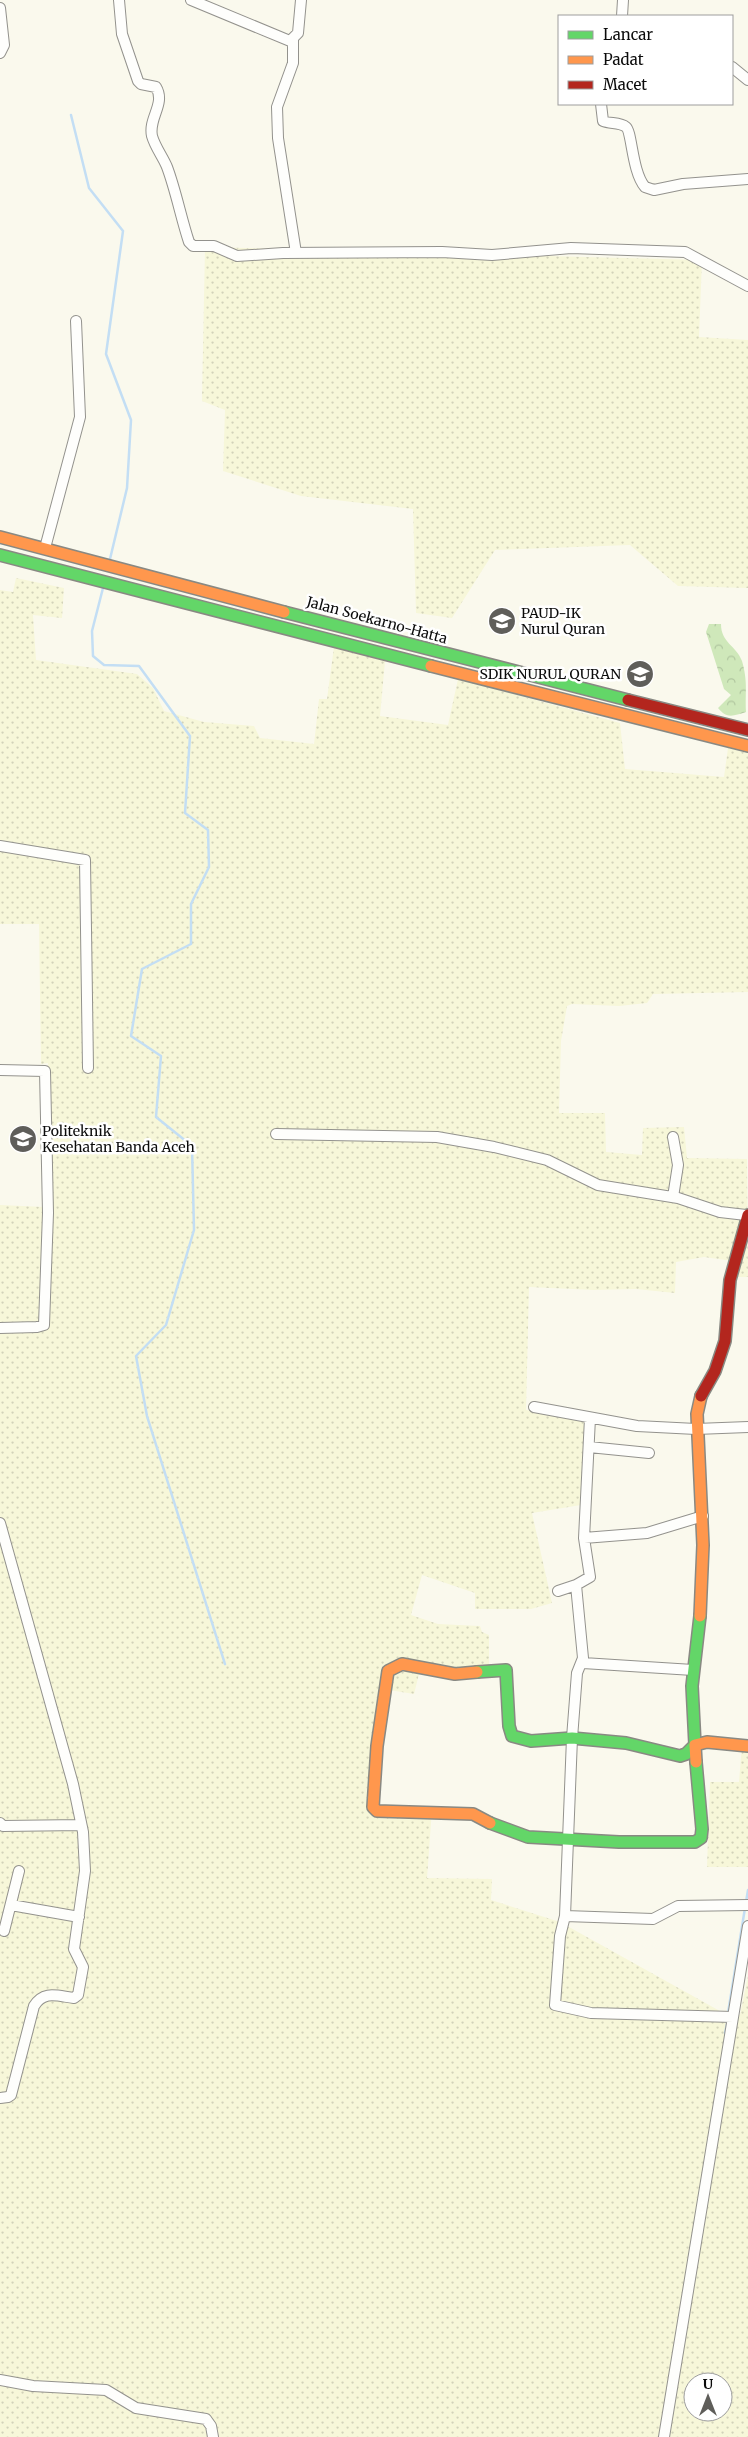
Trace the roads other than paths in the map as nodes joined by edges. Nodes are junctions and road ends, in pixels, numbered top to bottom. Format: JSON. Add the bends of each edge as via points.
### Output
{"nodes":[{"id":1,"x":119,"y":0,"type":"edge"},
{"id":2,"x":191,"y":0,"type":"edge"},
{"id":3,"x":301,"y":0,"type":"edge"},
{"id":4,"x":623,"y":0,"type":"edge"},
{"id":5,"x":0,"y":8,"type":"edge"},
{"id":6,"x":622,"y":15,"type":"edge"},
{"id":7,"x":293,"y":40,"type":"junction"},
{"id":8,"x":0,"y":53,"type":"edge"},
{"id":9,"x":733,"y":68,"type":"edge"},
{"id":10,"x":748,"y":80,"type":"edge"},
{"id":11,"x":601,"y":105,"type":"edge"},
{"id":12,"x":748,"y":179,"type":"edge"},
{"id":13,"x":296,"y":253,"type":"junction"},
{"id":14,"x":748,"y":286,"type":"edge"},
{"id":15,"x":76,"y":321,"type":"dead end"},
{"id":16,"x":0,"y":537,"type":"edge"},
{"id":17,"x":45,"y":548,"type":"junction"},
{"id":18,"x":0,"y":555,"type":"edge"},
{"id":19,"x":594,"y":692,"type":"junction"},
{"id":20,"x":590,"y":707,"type":"junction"},
{"id":21,"x":748,"y":730,"type":"edge"},
{"id":22,"x":748,"y":746,"type":"edge"},
{"id":23,"x":0,"y":846,"type":"edge"},
{"id":24,"x":88,"y":1068,"type":"dead end"},
{"id":25,"x":0,"y":1070,"type":"edge"},
{"id":26,"x":276,"y":1134,"type":"dead end"},
{"id":27,"x":673,"y":1137,"type":"dead end"},
{"id":28,"x":673,"y":1197,"type":"junction"},
{"id":29,"x":747,"y":1215,"type":"edge"},
{"id":30,"x":0,"y":1328,"type":"edge"},
{"id":31,"x":534,"y":1407,"type":"dead end"},
{"id":32,"x":590,"y":1418,"type":"junction"},
{"id":33,"x":748,"y":1427,"type":"edge"},
{"id":34,"x":696,"y":1429,"type":"junction"},
{"id":35,"x":589,"y":1447,"type":"junction"},
{"id":36,"x":649,"y":1453,"type":"dead end"},
{"id":37,"x":702,"y":1516,"type":"junction"},
{"id":38,"x":0,"y":1523,"type":"edge"},
{"id":39,"x":584,"y":1538,"type":"junction"},
{"id":40,"x":576,"y":1585,"type":"junction"},
{"id":41,"x":558,"y":1590,"type":"dead end"},
{"id":42,"x":583,"y":1663,"type":"junction"},
{"id":43,"x":693,"y":1670,"type":"junction"},
{"id":44,"x":572,"y":1738,"type":"junction"},
{"id":45,"x":695,"y":1746,"type":"junction"},
{"id":46,"x":748,"y":1746,"type":"edge"},
{"id":47,"x":0,"y":1824,"type":"edge"},
{"id":48,"x":81,"y":1824,"type":"junction"},
{"id":49,"x":568,"y":1840,"type":"junction"},
{"id":50,"x":19,"y":1872,"type":"dead end"},
{"id":51,"x":11,"y":1905,"type":"junction"},
{"id":52,"x":745,"y":1905,"type":"edge"},
{"id":53,"x":566,"y":1916,"type":"junction"},
{"id":54,"x":79,"y":1917,"type":"junction"},
{"id":55,"x":748,"y":1926,"type":"edge"},
{"id":56,"x":4,"y":1931,"type":"dead end"},
{"id":57,"x":733,"y":2017,"type":"junction"},
{"id":58,"x":0,"y":2098,"type":"edge"},
{"id":59,"x":0,"y":2380,"type":"edge"},
{"id":60,"x":213,"y":2437,"type":"edge"},
{"id":61,"x":664,"y":2437,"type":"edge"}],
"edges":[{"from":1,"to":13,"type":"street","via":[[122,34],[138,81],[156,87],[160,93],[152,137],[167,168],[189,242],[198,247],[220,248],[233,256]]},
{"from":2,"to":7,"type":"street","via":[[283,39]]},
{"from":3,"to":7,"type":"street","via":[[298,33]]},
{"from":4,"to":6,"type":"street"},
{"from":5,"to":8,"type":"street","via":[[4,45]]},
{"from":7,"to":13,"type":"street","via":[[293,63],[277,107],[278,138]]},
{"from":9,"to":10,"type":"street"},
{"from":11,"to":12,"type":"street","via":[[603,122],[623,125],[629,130],[633,160],[645,187],[654,190],[683,184]]},
{"from":13,"to":14,"type":"street","via":[[492,255],[571,248],[685,252]]},
{"from":15,"to":17,"type":"street","via":[[80,417]]},
{"from":16,"to":17,"type":"main road","name":"Jalan Soekarno-Hatta"},
{"from":17,"to":19,"type":"main road","name":"Jalan Soekarno-Hatta"},
{"from":18,"to":20,"type":"main road"},
{"from":19,"to":20,"type":"main road"},
{"from":19,"to":21,"type":"main road","name":"Jalan Soekarno-Hatta"},
{"from":20,"to":22,"type":"main road"},
{"from":23,"to":24,"type":"street","via":[[85,860]]},
{"from":25,"to":30,"type":"street","via":[[45,1071],[48,1213],[44,1325],[37,1328]]},
{"from":26,"to":28,"type":"street","via":[[437,1137],[546,1160],[598,1185]]},
{"from":27,"to":28,"type":"street","via":[[678,1165]]},
{"from":28,"to":29,"type":"street","via":[[720,1212]]},
{"from":29,"to":34,"type":"main road","via":[[730,1280],[725,1341],[715,1371],[700,1398]]},
{"from":31,"to":32,"type":"street"},
{"from":32,"to":34,"type":"street","via":[[637,1426]]},
{"from":32,"to":35,"type":"street"},
{"from":33,"to":34,"type":"street"},
{"from":34,"to":37,"type":"main road"},
{"from":35,"to":36,"type":"street"},
{"from":35,"to":39,"type":"street"},
{"from":37,"to":39,"type":"street","via":[[646,1533]]},
{"from":37,"to":43,"type":"main road","via":[[699,1634]]},
{"from":38,"to":48,"type":"street","via":[[74,1784]]},
{"from":39,"to":40,"type":"street","via":[[590,1577]]},
{"from":40,"to":41,"type":"street"},
{"from":40,"to":42,"type":"street"},
{"from":42,"to":43,"type":"street"},
{"from":42,"to":44,"type":"street","via":[[577,1673]]},
{"from":43,"to":45,"type":"main road"},
{"from":44,"to":45,"type":"main road","via":[[626,1744],[674,1756],[686,1754]]},
{"from":44,"to":49,"type":"street"},
{"from":44,"to":49,"type":"main road","via":[[531,1741],[512,1736],[504,1669],[455,1674],[398,1664],[388,1671],[377,1746],[373,1807],[377,1811],[473,1814],[497,1827],[528,1837]]},
{"from":45,"to":46,"type":"main road","via":[[708,1742]]},
{"from":45,"to":49,"type":"main road","via":[[701,1838],[619,1842]]},
{"from":47,"to":48,"type":"street"},
{"from":48,"to":54,"type":"street","via":[[86,1870]]},
{"from":49,"to":53,"type":"street"},
{"from":50,"to":51,"type":"street"},
{"from":51,"to":54,"type":"street"},
{"from":51,"to":56,"type":"street"},
{"from":52,"to":53,"type":"street","via":[[678,1906],[653,1919]]},
{"from":53,"to":57,"type":"street","via":[[560,1936],[556,2005],[591,2013]]},
{"from":54,"to":58,"type":"street","via":[[74,1949],[83,1967],[78,1994],[74,1998],[46,1995],[39,1998],[34,2006],[11,2095]]},
{"from":55,"to":57,"type":"street"},
{"from":57,"to":61,"type":"street"},
{"from":59,"to":60,"type":"street","via":[[33,2386],[106,2390],[136,2408],[206,2419]]}]}
